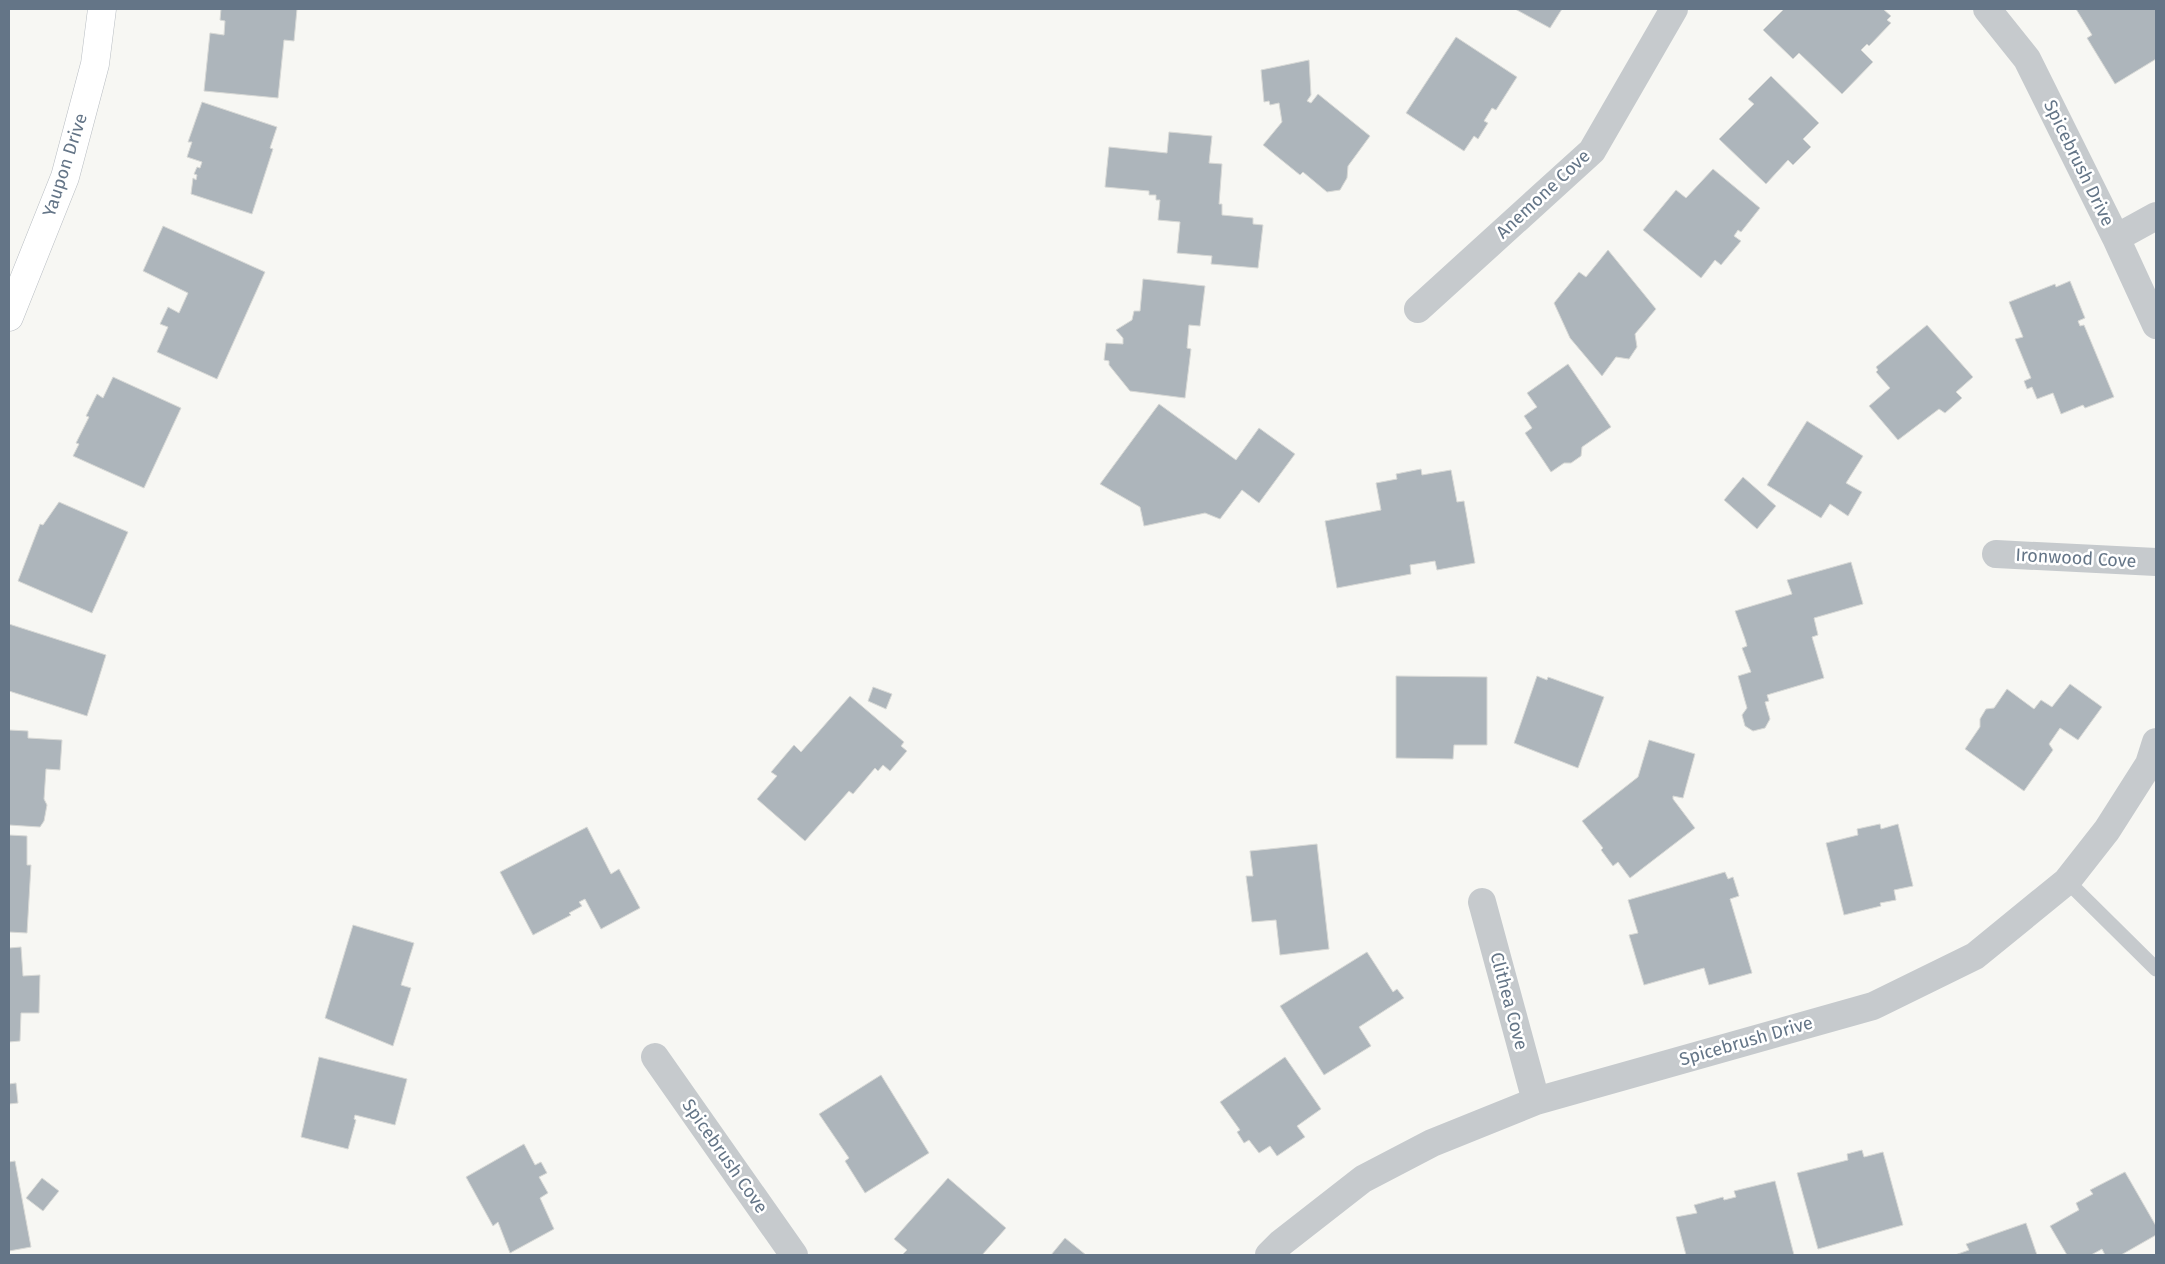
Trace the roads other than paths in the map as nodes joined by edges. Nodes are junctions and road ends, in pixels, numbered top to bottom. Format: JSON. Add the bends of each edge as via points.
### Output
{"nodes":[{"id":1,"x":102,"y":9,"type":"edge"},
{"id":2,"x":1674,"y":9,"type":"edge"},
{"id":3,"x":1987,"y":9,"type":"edge"},
{"id":4,"x":2156,"y":216,"type":"edge"},
{"id":5,"x":2116,"y":238,"type":"junction"},
{"id":6,"x":1418,"y":309,"type":"dead end"},
{"id":7,"x":9,"y":317,"type":"edge"},
{"id":8,"x":2156,"y":325,"type":"edge"},
{"id":9,"x":1996,"y":554,"type":"dead end"},
{"id":10,"x":2156,"y":562,"type":"edge"},
{"id":11,"x":2156,"y":742,"type":"edge"},
{"id":12,"x":2067,"y":881,"type":"junction"},
{"id":13,"x":1482,"y":902,"type":"dead end"},
{"id":14,"x":2156,"y":969,"type":"edge"},
{"id":15,"x":655,"y":1057,"type":"dead end"},
{"id":16,"x":1536,"y":1101,"type":"junction"},
{"id":17,"x":794,"y":1255,"type":"edge"},
{"id":18,"x":1269,"y":1255,"type":"edge"}],
"edges":[{"from":1,"to":7,"type":"street","name":"Yaupon Drive","via":[[96,64],[65,177]]},
{"from":2,"to":6,"type":"street","name":"Anemone Cove","via":[[1592,151]]},
{"from":3,"to":5,"type":"street","name":"Spicebrush Drive","via":[[2027,59]]},
{"from":4,"to":5,"type":"street"},
{"from":5,"to":8,"type":"street","name":"Spicebrush Drive"},
{"from":9,"to":10,"type":"street","name":"Ironwood Cove"},
{"from":11,"to":12,"type":"street","name":"Spicebrush Drive","via":[[2149,764],[2107,830]]},
{"from":12,"to":14,"type":"lane"},
{"from":12,"to":16,"type":"street","name":"Spicebrush Drive","via":[[1975,956],[1873,1006]]},
{"from":13,"to":16,"type":"street","name":"Clithea Cove"},
{"from":15,"to":17,"type":"street","name":"Spicebrush Cove"},
{"from":16,"to":18,"type":"street","name":"Spicebrush Drive","via":[[1432,1143],[1363,1179]]}]}
